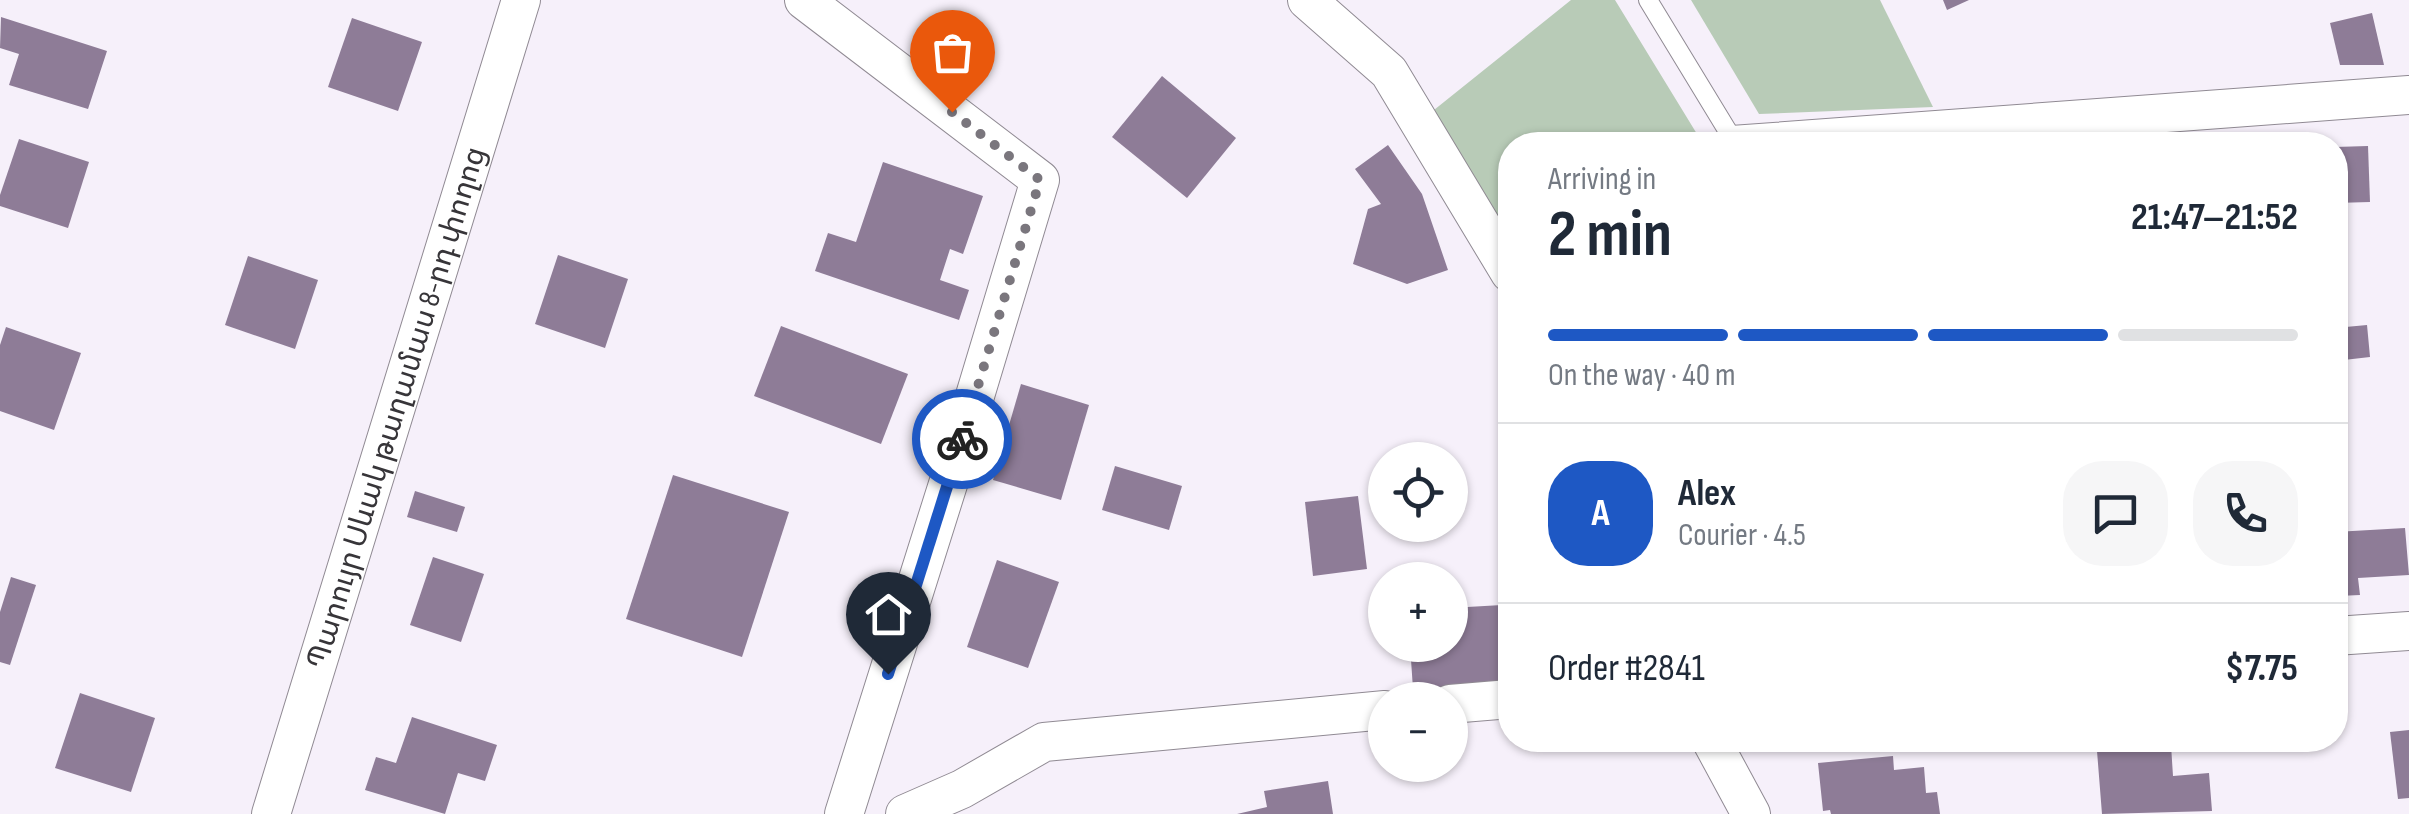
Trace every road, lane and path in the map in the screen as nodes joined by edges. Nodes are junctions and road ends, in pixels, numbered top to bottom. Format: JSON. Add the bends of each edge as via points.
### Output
{"nodes":[{"id":1,"x":521,"y":0,"type":"edge"},
{"id":2,"x":804,"y":0,"type":"edge"},
{"id":3,"x":1307,"y":0,"type":"edge"},
{"id":4,"x":1648,"y":0,"type":"edge"},
{"id":5,"x":2409,"y":95,"type":"edge"},
{"id":6,"x":1727,"y":132,"type":"edge"},
{"id":7,"x":1899,"y":132,"type":"edge"},
{"id":8,"x":1498,"y":254,"type":"edge"},
{"id":9,"x":2409,"y":631,"type":"edge"},
{"id":10,"x":2348,"y":635,"type":"edge"},
{"id":11,"x":1498,"y":700,"type":"edge"},
{"id":12,"x":1468,"y":702,"type":"edge"},
{"id":13,"x":1368,"y":712,"type":"edge"},
{"id":14,"x":1717,"y":752,"type":"edge"},
{"id":15,"x":271,"y":814,"type":"edge"},
{"id":16,"x":844,"y":814,"type":"edge"},
{"id":17,"x":904,"y":814,"type":"edge"},
{"id":18,"x":1751,"y":814,"type":"edge"}],
"edges":[{"from":1,"to":15,"type":"street","name":"Պարույր Սևակ թաղամաս 8-րդ փողոց"},
{"from":2,"to":16,"type":"street","via":[[1040,180]]},
{"from":3,"to":8,"type":"street","via":[[1390,72]]},
{"from":4,"to":6,"type":"lane"},
{"from":5,"to":7,"type":"street"},
{"from":9,"to":10,"type":"street"},
{"from":11,"to":12,"type":"street"},
{"from":13,"to":17,"type":"street","via":[[1044,742]]},
{"from":14,"to":18,"type":"street"}]}
